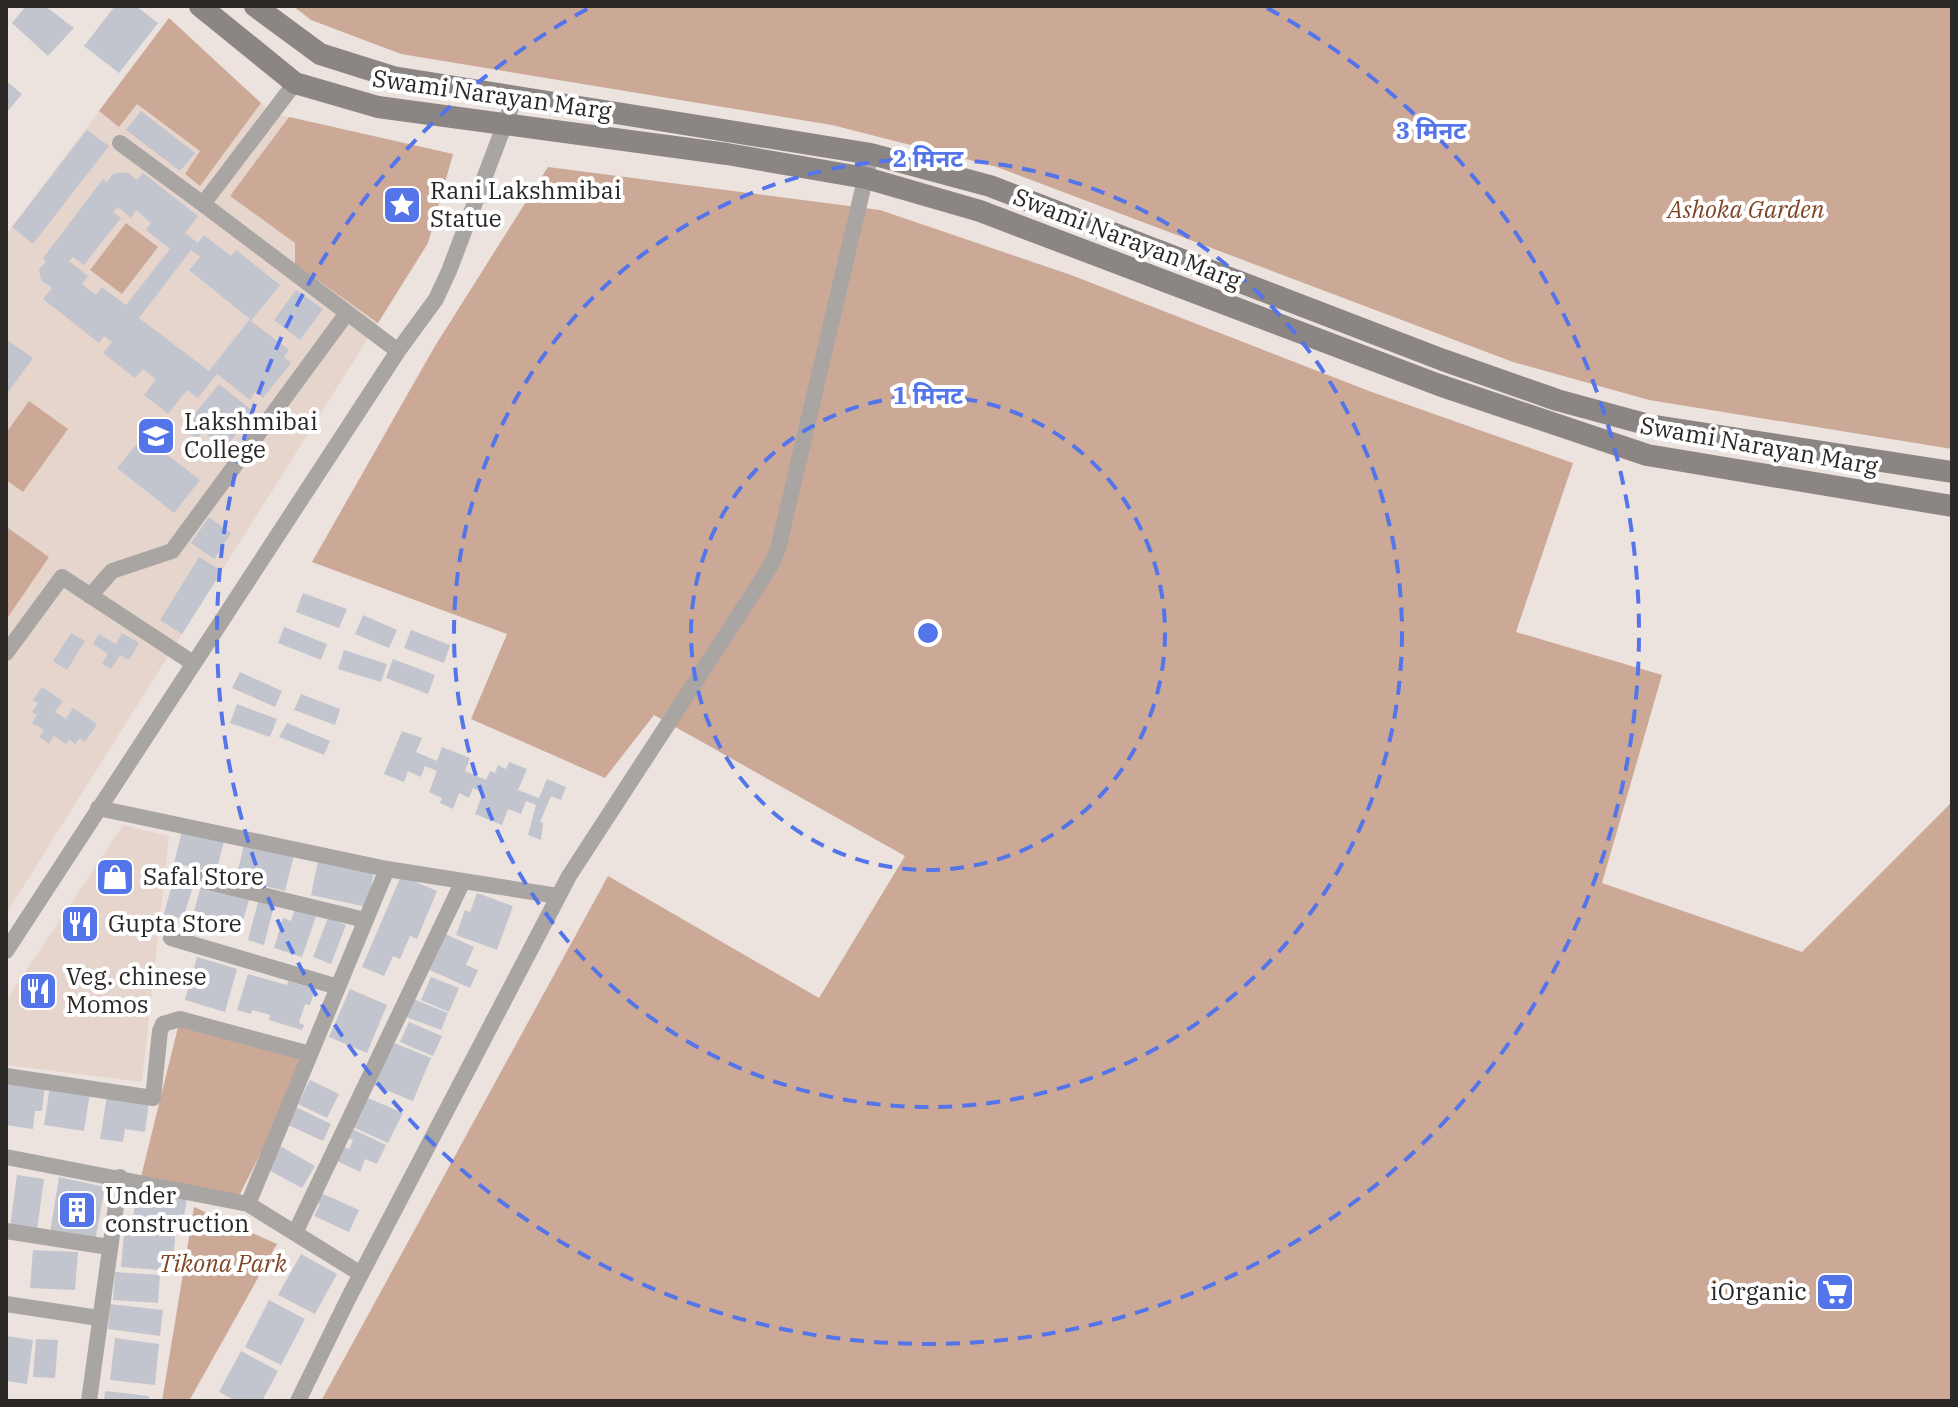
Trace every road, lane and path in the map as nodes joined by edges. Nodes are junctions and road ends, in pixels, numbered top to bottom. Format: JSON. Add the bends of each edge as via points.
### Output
{"nodes":[{"id":1,"x":200,"y":6,"type":"edge"},
{"id":2,"x":255,"y":6,"type":"edge"},
{"id":3,"x":295,"y":83,"type":"junction"},
{"id":4,"x":515,"y":97,"type":"junction"},
{"id":5,"x":504,"y":124,"type":"junction"},
{"id":6,"x":120,"y":143,"type":"dead end"},
{"id":7,"x":871,"y":154,"type":"junction"},
{"id":8,"x":866,"y":178,"type":"junction"},
{"id":9,"x":203,"y":204,"type":"junction"},
{"id":10,"x":347,"y":313,"type":"junction"},
{"id":11,"x":398,"y":351,"type":"junction"},
{"id":12,"x":1952,"y":472,"type":"edge"},
{"id":13,"x":1952,"y":506,"type":"edge"},
{"id":14,"x":90,"y":596,"type":"junction"},
{"id":15,"x":6,"y":653,"type":"edge"},
{"id":16,"x":193,"y":663,"type":"junction"},
{"id":17,"x":98,"y":808,"type":"junction"},
{"id":18,"x":387,"y":869,"type":"junction"},
{"id":19,"x":180,"y":875,"type":"dead end"},
{"id":20,"x":463,"y":881,"type":"junction"},
{"id":21,"x":558,"y":896,"type":"junction"},
{"id":22,"x":365,"y":920,"type":"junction"},
{"id":23,"x":171,"y":938,"type":"dead end"},
{"id":24,"x":6,"y":951,"type":"edge"},
{"id":25,"x":338,"y":987,"type":"junction"},
{"id":26,"x":310,"y":1054,"type":"junction"},
{"id":27,"x":6,"y":1076,"type":"edge"},
{"id":28,"x":6,"y":1157,"type":"edge"},
{"id":29,"x":120,"y":1177,"type":"junction"},
{"id":30,"x":248,"y":1204,"type":"junction"},
{"id":31,"x":6,"y":1231,"type":"edge"},
{"id":32,"x":295,"y":1233,"type":"junction"},
{"id":33,"x":109,"y":1247,"type":"junction"},
{"id":34,"x":361,"y":1274,"type":"junction"},
{"id":35,"x":6,"y":1304,"type":"edge"},
{"id":36,"x":99,"y":1318,"type":"junction"},
{"id":37,"x":89,"y":1401,"type":"edge"},
{"id":38,"x":298,"y":1401,"type":"edge"}],
"edges":[{"from":1,"to":3,"type":"main road","name":"Swami Narayan Marg"},
{"from":2,"to":4,"type":"main road","name":"Swami Narayan Marg","via":[[320,54],[393,77]]},
{"from":3,"to":5,"type":"main road","name":"Swami Narayan Marg","via":[[378,107]]},
{"from":3,"to":9,"type":"street"},
{"from":4,"to":5,"type":"street"},
{"from":4,"to":7,"type":"main road","name":"Swami Narayan Marg"},
{"from":5,"to":8,"type":"main road","name":"Swami Narayan Marg"},
{"from":5,"to":11,"type":"street","via":[[436,299]]},
{"from":6,"to":9,"type":"street"},
{"from":7,"to":8,"type":"street"},
{"from":7,"to":12,"type":"main road","name":"Swami Narayan Marg","via":[[990,186],[1557,400],[1649,425]]},
{"from":8,"to":13,"type":"main road","name":"Swami Narayan Marg","via":[[980,211],[1439,385],[1647,455]]},
{"from":8,"to":21,"type":"street","via":[[774,558]]},
{"from":9,"to":10,"type":"street"},
{"from":10,"to":11,"type":"street"},
{"from":10,"to":14,"type":"street","via":[[172,551],[112,571]]},
{"from":11,"to":16,"type":"street"},
{"from":14,"to":15,"type":"street","via":[[62,577]]},
{"from":14,"to":16,"type":"street"},
{"from":16,"to":17,"type":"street"},
{"from":17,"to":18,"type":"street"},
{"from":17,"to":24,"type":"street"},
{"from":18,"to":20,"type":"street"},
{"from":18,"to":22,"type":"street"},
{"from":19,"to":22,"type":"street"},
{"from":20,"to":21,"type":"street"},
{"from":20,"to":32,"type":"street"},
{"from":21,"to":34,"type":"street"},
{"from":22,"to":25,"type":"street"},
{"from":23,"to":25,"type":"street"},
{"from":25,"to":26,"type":"street"},
{"from":26,"to":27,"type":"street","via":[[180,1019],[163,1024],[160,1031],[153,1098]]},
{"from":26,"to":30,"type":"street"},
{"from":28,"to":29,"type":"street"},
{"from":29,"to":30,"type":"street"},
{"from":29,"to":33,"type":"street"},
{"from":30,"to":32,"type":"street"},
{"from":31,"to":33,"type":"street"},
{"from":32,"to":34,"type":"street"},
{"from":33,"to":36,"type":"street"},
{"from":34,"to":38,"type":"street"},
{"from":35,"to":36,"type":"street"},
{"from":36,"to":37,"type":"street"}]}
